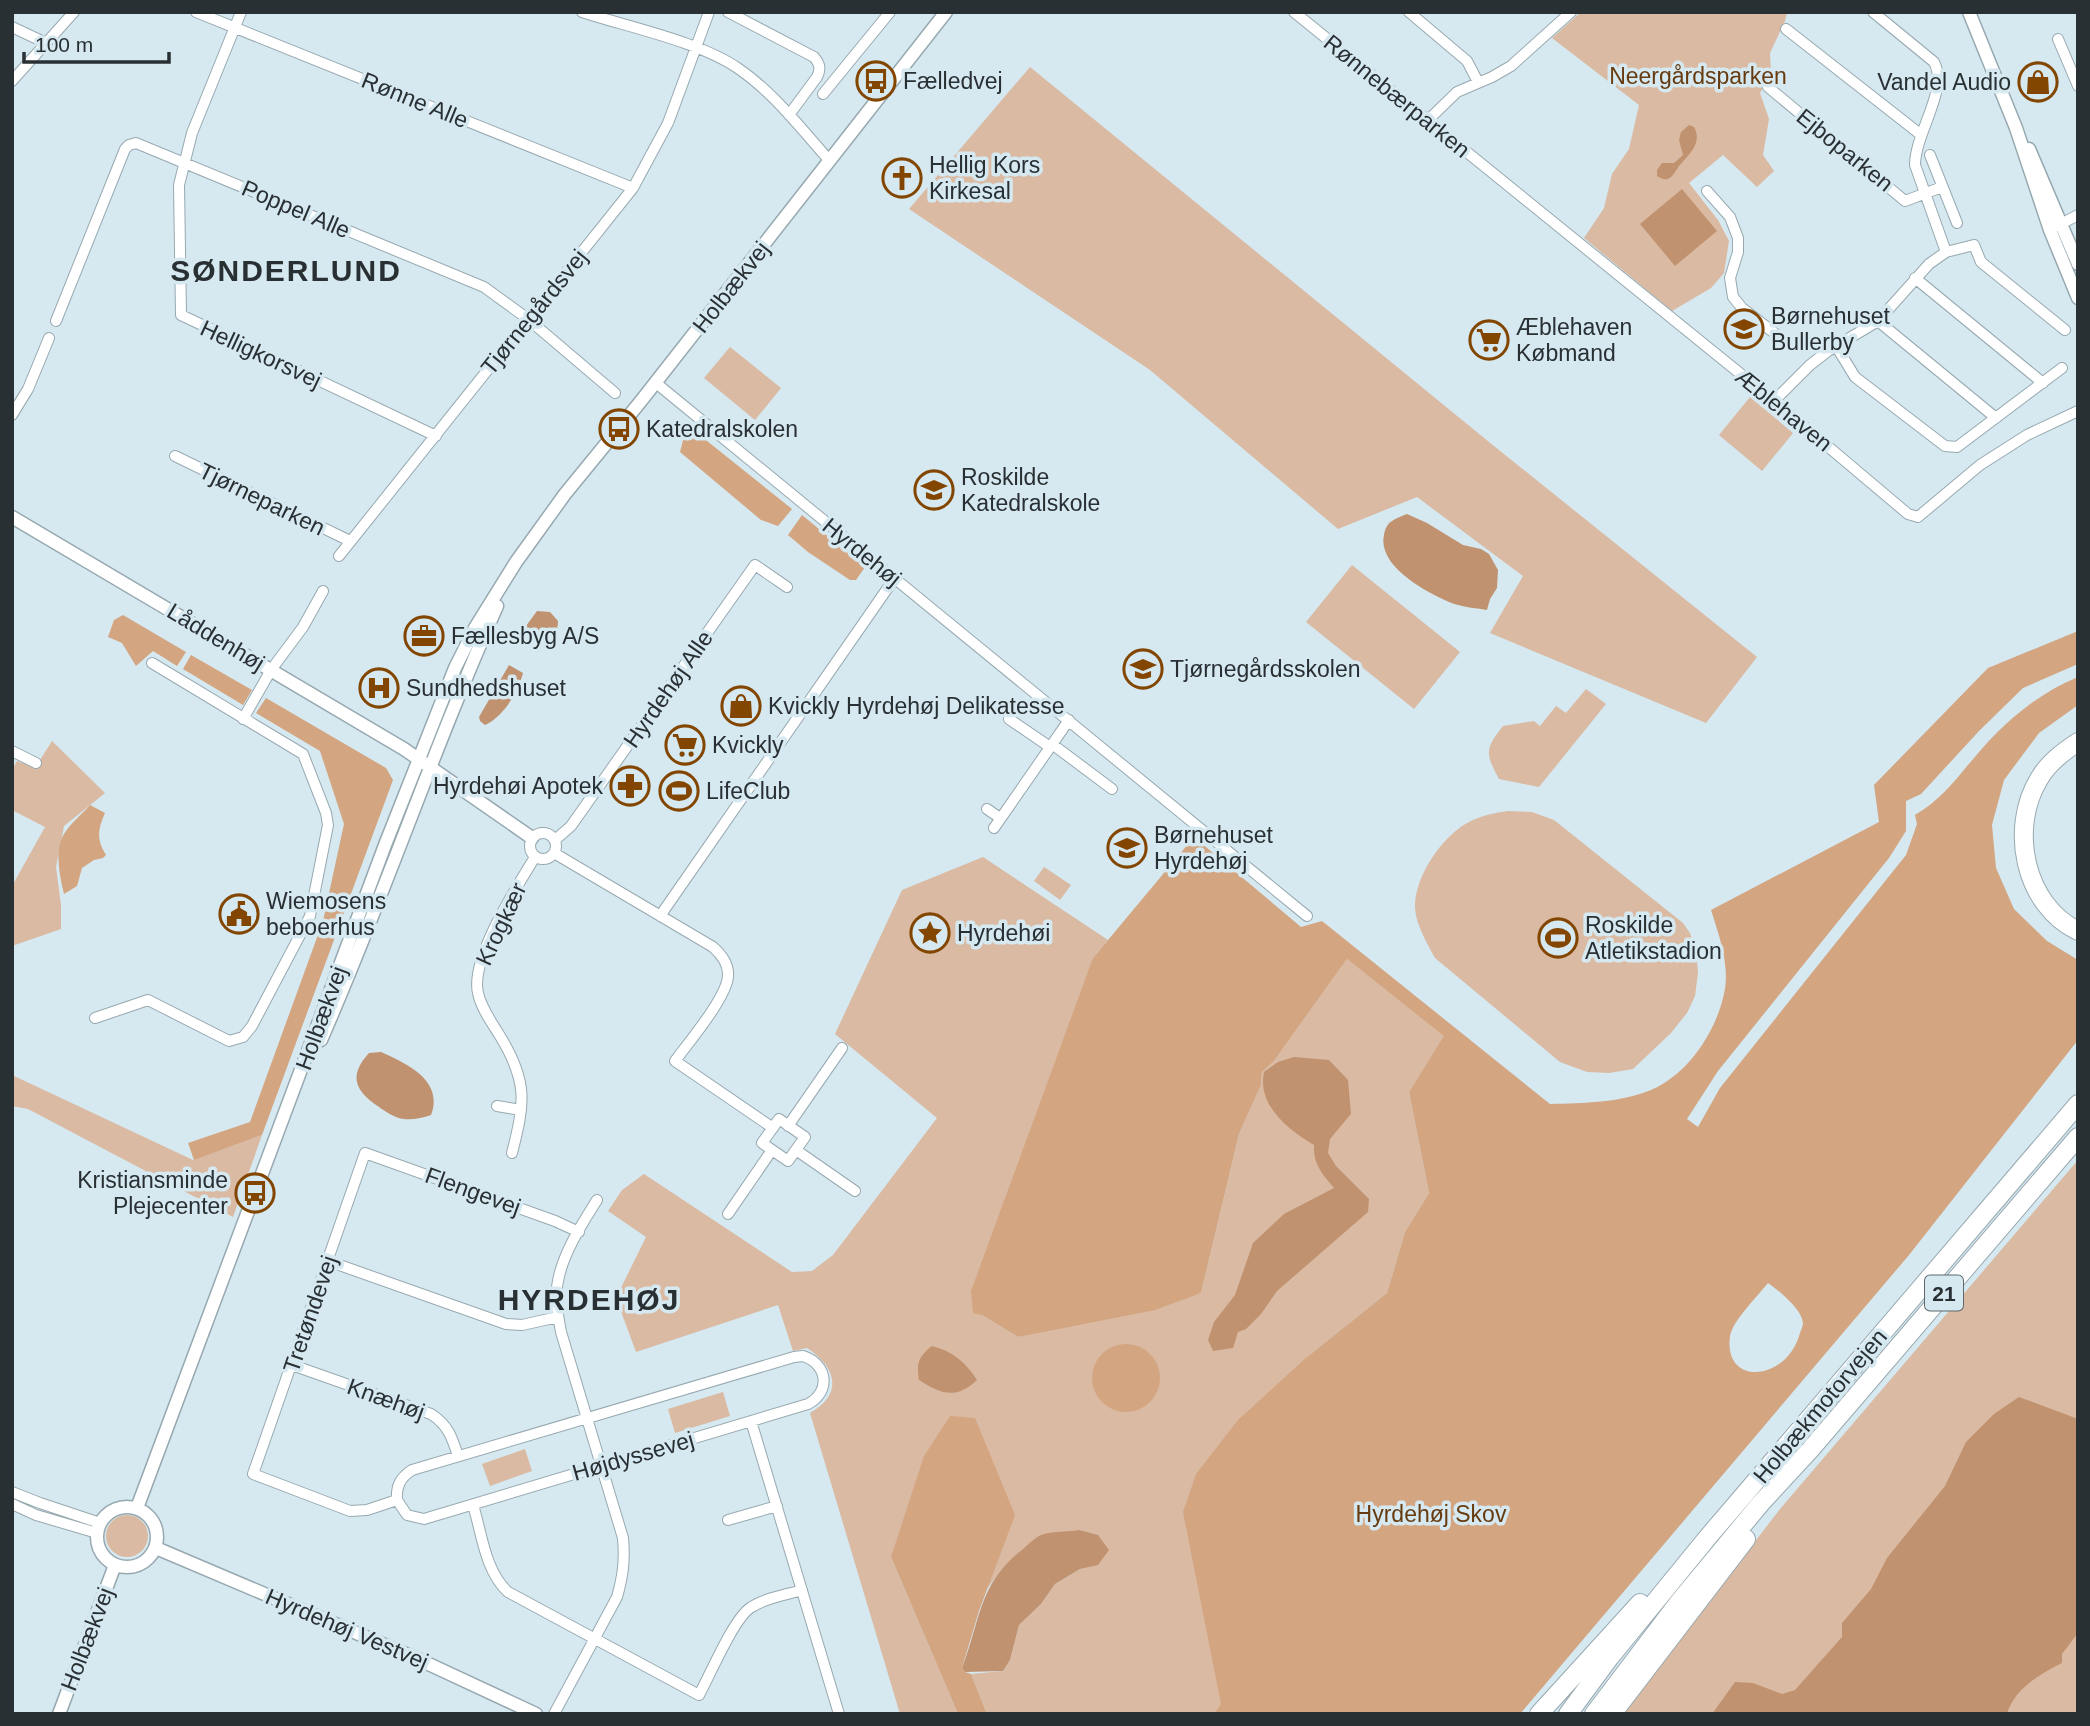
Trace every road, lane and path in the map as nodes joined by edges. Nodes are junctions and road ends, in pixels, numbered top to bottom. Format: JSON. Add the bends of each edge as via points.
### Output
{"nodes":[{"id":1,"x":74,"y":12,"type":"edge"},
{"id":2,"x":196,"y":12,"type":"edge"},
{"id":3,"x":241,"y":12,"type":"edge"},
{"id":4,"x":582,"y":12,"type":"edge"},
{"id":5,"x":709,"y":12,"type":"edge"},
{"id":6,"x":728,"y":12,"type":"edge"},
{"id":7,"x":890,"y":12,"type":"edge"},
{"id":8,"x":1294,"y":12,"type":"edge"},
{"id":9,"x":1409,"y":12,"type":"edge"},
{"id":10,"x":1571,"y":12,"type":"edge"},
{"id":11,"x":1873,"y":12,"type":"edge"},
{"id":12,"x":1969,"y":12,"type":"edge"},
{"id":13,"x":942,"y":14,"type":"edge"},
{"id":14,"x":12,"y":27,"type":"edge"},
{"id":15,"x":234,"y":28,"type":"junction"},
{"id":16,"x":1786,"y":29,"type":"dead end"},
{"id":17,"x":2058,"y":38,"type":"dead end"},
{"id":18,"x":46,"y":43,"type":"junction"},
{"id":19,"x":696,"y":48,"type":"junction"},
{"id":20,"x":12,"y":81,"type":"edge"},
{"id":21,"x":1478,"y":82,"type":"junction"},
{"id":22,"x":2078,"y":86,"type":"edge"},
{"id":23,"x":1768,"y":87,"type":"dead end"},
{"id":24,"x":824,"y":94,"type":"dead end"},
{"id":25,"x":789,"y":115,"type":"junction"},
{"id":26,"x":1427,"y":121,"type":"junction"},
{"id":27,"x":1920,"y":134,"type":"junction"},
{"id":28,"x":1930,"y":155,"type":"dead end"},
{"id":29,"x":184,"y":162,"type":"junction"},
{"id":30,"x":830,"y":162,"type":"junction"},
{"id":31,"x":1500,"y":181,"type":"joint"},
{"id":32,"x":1942,"y":187,"type":"junction"},
{"id":33,"x":634,"y":188,"type":"junction"},
{"id":34,"x":1707,"y":191,"type":"dead end"},
{"id":35,"x":1925,"y":194,"type":"junction"},
{"id":36,"x":2078,"y":215,"type":"edge"},
{"id":37,"x":1957,"y":223,"type":"dead end"},
{"id":38,"x":2056,"y":227,"type":"junction"},
{"id":39,"x":1946,"y":252,"type":"junction"},
{"id":40,"x":2078,"y":264,"type":"edge"},
{"id":41,"x":1915,"y":278,"type":"junction"},
{"id":42,"x":2078,"y":298,"type":"edge"},
{"id":43,"x":528,"y":319,"type":"junction"},
{"id":44,"x":56,"y":321,"type":"dead end"},
{"id":45,"x":1878,"y":321,"type":"junction"},
{"id":46,"x":2065,"y":330,"type":"dead end"},
{"id":47,"x":49,"y":338,"type":"dead end"},
{"id":48,"x":1832,"y":349,"type":"junction"},
{"id":49,"x":2062,"y":368,"type":"dead end"},
{"id":50,"x":656,"y":383,"type":"junction"},
{"id":51,"x":2043,"y":383,"type":"junction"},
{"id":52,"x":615,"y":393,"type":"dead end"},
{"id":53,"x":1774,"y":401,"type":"junction"},
{"id":54,"x":2078,"y":411,"type":"edge"},
{"id":55,"x":12,"y":415,"type":"edge"},
{"id":56,"x":1996,"y":418,"type":"junction"},
{"id":57,"x":436,"y":436,"type":"junction"},
{"id":58,"x":175,"y":456,"type":"dead end"},
{"id":59,"x":12,"y":517,"type":"edge"},
{"id":60,"x":350,"y":541,"type":"junction"},
{"id":61,"x":339,"y":556,"type":"dead end"},
{"id":62,"x":516,"y":562,"type":"junction"},
{"id":63,"x":894,"y":579,"type":"junction"},
{"id":64,"x":787,"y":587,"type":"dead end"},
{"id":65,"x":323,"y":590,"type":"dead end"},
{"id":66,"x":152,"y":663,"type":"dead end"},
{"id":67,"x":271,"y":670,"type":"junction"},
{"id":68,"x":243,"y":719,"type":"junction"},
{"id":69,"x":1009,"y":719,"type":"dead end"},
{"id":70,"x":1069,"y":720,"type":"junction"},
{"id":71,"x":2078,"y":741,"type":"edge"},
{"id":72,"x":1051,"y":745,"type":"junction"},
{"id":73,"x":12,"y":751,"type":"edge"},
{"id":74,"x":418,"y":759,"type":"junction"},
{"id":75,"x":36,"y":763,"type":"dead end"},
{"id":76,"x":430,"y":767,"type":"junction"},
{"id":77,"x":1112,"y":789,"type":"dead end"},
{"id":78,"x":987,"y":809,"type":"dead end"},
{"id":79,"x":1000,"y":818,"type":"junction"},
{"id":80,"x":994,"y":828,"type":"dead end"},
{"id":81,"x":532,"y":838,"type":"junction"},
{"id":82,"x":555,"y":841,"type":"junction"},
{"id":83,"x":554,"y":853,"type":"junction"},
{"id":84,"x":535,"y":857,"type":"junction"},
{"id":85,"x":660,"y":916,"type":"junction"},
{"id":86,"x":1307,"y":916,"type":"dead end"},
{"id":87,"x":2078,"y":931,"type":"edge"},
{"id":88,"x":95,"y":1018,"type":"dead end"},
{"id":89,"x":842,"y":1048,"type":"dead end"},
{"id":90,"x":2078,"y":1104,"type":"edge"},
{"id":91,"x":497,"y":1107,"type":"dead end"},
{"id":92,"x":521,"y":1110,"type":"junction"},
{"id":93,"x":788,"y":1126,"type":"junction"},
{"id":94,"x":773,"y":1128,"type":"junction"},
{"id":95,"x":281,"y":1130,"type":"junction"},
{"id":96,"x":2078,"y":1137,"type":"edge"},
{"id":97,"x":772,"y":1150,"type":"junction"},
{"id":98,"x":796,"y":1150,"type":"junction"},
{"id":99,"x":365,"y":1153,"type":"joint"},
{"id":100,"x":512,"y":1153,"type":"dead end"},
{"id":101,"x":855,"y":1191,"type":"dead end"},
{"id":102,"x":597,"y":1200,"type":"dead end"},
{"id":103,"x":728,"y":1214,"type":"dead end"},
{"id":104,"x":579,"y":1232,"type":"junction"},
{"id":105,"x":328,"y":1261,"type":"junction"},
{"id":106,"x":558,"y":1317,"type":"junction"},
{"id":107,"x":292,"y":1366,"type":"junction"},
{"id":108,"x":587,"y":1418,"type":"junction"},
{"id":109,"x":751,"y":1421,"type":"junction"},
{"id":110,"x":1810,"y":1450,"type":"junction"},
{"id":111,"x":458,"y":1457,"type":"junction"},
{"id":112,"x":602,"y":1465,"type":"junction"},
{"id":113,"x":12,"y":1492,"type":"edge"},
{"id":114,"x":397,"y":1500,"type":"junction"},
{"id":115,"x":12,"y":1504,"type":"edge"},
{"id":116,"x":473,"y":1505,"type":"junction"},
{"id":117,"x":777,"y":1506,"type":"junction"},
{"id":118,"x":137,"y":1508,"type":"junction"},
{"id":119,"x":728,"y":1520,"type":"dead end"},
{"id":120,"x":99,"y":1528,"type":"junction"},
{"id":121,"x":1708,"y":1537,"type":"junction"},
{"id":122,"x":156,"y":1548,"type":"junction"},
{"id":123,"x":115,"y":1565,"type":"junction"},
{"id":124,"x":802,"y":1590,"type":"junction"},
{"id":125,"x":595,"y":1638,"type":"junction"},
{"id":126,"x":59,"y":1714,"type":"edge"},
{"id":127,"x":536,"y":1714,"type":"edge"},
{"id":128,"x":554,"y":1714,"type":"edge"},
{"id":129,"x":839,"y":1714,"type":"edge"},
{"id":130,"x":1539,"y":1714,"type":"edge"},
{"id":131,"x":1568,"y":1714,"type":"edge"},
{"id":132,"x":1594,"y":1714,"type":"edge"},
{"id":133,"x":1612,"y":1714,"type":"edge"}],
"edges":[{"from":1,"to":18,"type":"street"},
{"from":2,"to":15,"type":"street","name":"Rønne Alle"},
{"from":3,"to":15,"type":"street","name":"Helligkorsvej"},
{"from":4,"to":19,"type":"street"},
{"from":5,"to":19,"type":"street","name":"Tjørnegårdsvej"},
{"from":6,"to":25,"type":"street","via":[[819,63],[817,77]]},
{"from":7,"to":24,"type":"street"},
{"from":8,"to":26,"type":"street","name":"Rønnebærparken"},
{"from":9,"to":21,"type":"street","via":[[1467,61]]},
{"from":10,"to":21,"type":"street","via":[[1511,66]]},
{"from":11,"to":27,"type":"street","name":"Ejboparken","via":[[1938,70],[1939,83]]},
{"from":12,"to":38,"type":"street"},
{"from":13,"to":30,"type":"street","name":"Holbækvej"},
{"from":14,"to":18,"type":"street"},
{"from":15,"to":29,"type":"street","name":"Helligkorsvej"},
{"from":15,"to":33,"type":"street","name":"Rønne Alle"},
{"from":16,"to":27,"type":"street"},
{"from":17,"to":22,"type":"street"},
{"from":18,"to":20,"type":"street"},
{"from":19,"to":25,"type":"street","via":[[739,69]]},
{"from":19,"to":33,"type":"street","name":"Tjørnegårdsvej","via":[[668,123]]},
{"from":21,"to":26,"type":"street","via":[[1457,92]]},
{"from":23,"to":35,"type":"street","name":"Ejboparken","via":[[1905,201]]},
{"from":25,"to":30,"type":"street"},
{"from":26,"to":31,"type":"street","name":"Rønnebærparken"},
{"from":27,"to":35,"type":"street","name":"Ejboparken","via":[[1915,165]]},
{"from":28,"to":32,"type":"street"},
{"from":29,"to":43,"type":"street","name":"Poppel Alle","via":[[484,287]]},
{"from":29,"to":44,"type":"street","name":"Poppel Alle","via":[[136,143],[125,149]]},
{"from":29,"to":57,"type":"street","name":"Helligkorsvej","via":[[178,216],[181,315]]},
{"from":30,"to":50,"type":"street","name":"Holbækvej"},
{"from":31,"to":53,"type":"street","name":"Æblehaven"},
{"from":32,"to":35,"type":"street","name":"Ejboparken"},
{"from":32,"to":37,"type":"street"},
{"from":33,"to":43,"type":"street","name":"Tjørnegårdsvej"},
{"from":34,"to":48,"type":"street","via":[[1730,218],[1738,238],[1730,278],[1733,297],[1786,342]]},
{"from":35,"to":39,"type":"street","name":"Ejboparken"},
{"from":36,"to":38,"type":"street"},
{"from":38,"to":40,"type":"street"},
{"from":38,"to":42,"type":"street"},
{"from":39,"to":41,"type":"street"},
{"from":39,"to":46,"type":"street","via":[[1974,245],[1981,262]]},
{"from":41,"to":45,"type":"street"},
{"from":41,"to":51,"type":"street"},
{"from":43,"to":52,"type":"street","name":"Poppel Alle"},
{"from":43,"to":57,"type":"street","name":"Tjørnegårdsvej"},
{"from":45,"to":48,"type":"street"},
{"from":45,"to":56,"type":"street"},
{"from":47,"to":55,"type":"street"},
{"from":48,"to":53,"type":"street"},
{"from":48,"to":56,"type":"street","via":[[1855,377],[1945,446],[1957,447]]},
{"from":49,"to":51,"type":"street"},
{"from":50,"to":62,"type":"street","name":"Holbækvej"},
{"from":50,"to":63,"type":"street","name":"Hyrdehøj"},
{"from":51,"to":56,"type":"street"},
{"from":53,"to":54,"type":"street","name":"Æblehaven","via":[[1917,517],[1980,465],[2027,435]]},
{"from":57,"to":60,"type":"street","name":"Tjørnegårdsvej"},
{"from":58,"to":60,"type":"street","name":"Tjørneparken"},
{"from":59,"to":67,"type":"street","name":"Låddenhøj"},
{"from":60,"to":61,"type":"street","name":"Tjørnegårdsvej"},
{"from":62,"to":74,"type":"street","name":"Holbækvej","via":[[457,664]]},
{"from":62,"to":76,"type":"street","name":"Holbækvej"},
{"from":63,"to":70,"type":"street","name":"Hyrdehøj"},
{"from":63,"to":85,"type":"street"},
{"from":64,"to":82,"type":"street","name":"Hyrdehøj Alle","via":[[755,565],[571,826]]},
{"from":65,"to":67,"type":"street"},
{"from":66,"to":68,"type":"street"},
{"from":67,"to":68,"type":"street"},
{"from":67,"to":74,"type":"street","name":"Låddenhøj"},
{"from":68,"to":88,"type":"street","via":[[303,754],[326,813],[328,825],[310,916],[243,1037],[229,1041],[148,1000]]},
{"from":69,"to":72,"type":"street"},
{"from":70,"to":72,"type":"street"},
{"from":70,"to":86,"type":"street","name":"Hyrdehøj"},
{"from":71,"to":87,"type":"highway","via":[[2056,757],[2039,779],[2027,805],[2022,833],[2025,861],[2035,888],[2051,911]]},
{"from":72,"to":77,"type":"street"},
{"from":72,"to":79,"type":"street"},
{"from":73,"to":75,"type":"street"},
{"from":74,"to":76,"type":"street","name":"Låddenhøj"},
{"from":74,"to":95,"type":"street","name":"Holbækvej"},
{"from":76,"to":81,"type":"street"},
{"from":76,"to":95,"type":"street","name":"Holbækvej","via":[[380,900]]},
{"from":78,"to":79,"type":"street"},
{"from":79,"to":80,"type":"street"},
{"from":81,"to":82,"type":"street","via":[[544,833]]},
{"from":81,"to":84,"type":"street","via":[[530,848]]},
{"from":82,"to":83,"type":"street"},
{"from":83,"to":84,"type":"street","via":[[547,859]]},
{"from":83,"to":85,"type":"street"},
{"from":84,"to":92,"type":"street","name":"Krogkær","via":[[497,923],[477,980],[483,1007],[516,1061]]},
{"from":85,"to":94,"type":"street","via":[[713,947],[728,967],[724,992],[675,1061]]},
{"from":89,"to":93,"type":"street"},
{"from":90,"to":121,"type":"highway","name":"Holbækmotorvejen","number":"21"},
{"from":91,"to":92,"type":"street"},
{"from":92,"to":100,"type":"street","name":"Krogkær"},
{"from":93,"to":94,"type":"street","via":[[779,1119]]},
{"from":93,"to":98,"type":"street","via":[[805,1137]]},
{"from":94,"to":97,"type":"street","via":[[762,1143]]},
{"from":95,"to":118,"type":"street","name":"Holbækvej"},
{"from":96,"to":110,"type":"highway","name":"Holbækmotorvejen","number":"21"},
{"from":97,"to":98,"type":"street","via":[[788,1161]]},
{"from":97,"to":103,"type":"street"},
{"from":98,"to":101,"type":"street"},
{"from":99,"to":104,"type":"street","name":"Flengevej"},
{"from":99,"to":105,"type":"street","name":"Tretøndevej"},
{"from":102,"to":104,"type":"street"},
{"from":104,"to":106,"type":"street","via":[[558,1281]]},
{"from":105,"to":106,"type":"street","via":[[506,1324]]},
{"from":105,"to":107,"type":"street","name":"Tretøndevej"},
{"from":106,"to":108,"type":"street"},
{"from":107,"to":111,"type":"street","name":"Knæhøj","via":[[431,1414],[451,1434]]},
{"from":107,"to":114,"type":"street","name":"Tretøndevej","via":[[253,1474],[350,1511]]},
{"from":108,"to":109,"type":"street","name":"Højdyssevej","via":[[794,1357],[817,1363],[824,1387],[815,1400]]},
{"from":108,"to":111,"type":"street","name":"Højdyssevej"},
{"from":108,"to":112,"type":"street"},
{"from":109,"to":112,"type":"street","name":"Højdyssevej"},
{"from":109,"to":117,"type":"street"},
{"from":110,"to":132,"type":"highway","name":"Holbækmotorvejen","number":"21","via":[[1679,1602]]},
{"from":110,"to":133,"type":"highway"},
{"from":111,"to":114,"type":"street","name":"Højdyssevej","via":[[404,1475]]},
{"from":112,"to":116,"type":"street","name":"Højdyssevej"},
{"from":112,"to":125,"type":"street","via":[[625,1560],[617,1597]]},
{"from":113,"to":120,"type":"street"},
{"from":114,"to":116,"type":"street","name":"Højdyssevej","via":[[407,1515],[424,1519]]},
{"from":115,"to":120,"type":"street","via":[[36,1515]]},
{"from":116,"to":125,"type":"street","via":[[499,1584]]},
{"from":117,"to":119,"type":"street"},
{"from":117,"to":124,"type":"street"},
{"from":118,"to":120,"type":"street","via":[[116,1508]]},
{"from":118,"to":122,"type":"street","via":[[156,1526]]},
{"from":120,"to":123,"type":"street","via":[[101,1552]]},
{"from":121,"to":130,"type":"highway","via":[[1660,1581]]},
{"from":121,"to":131,"type":"highway","name":"Holbækmotorvejen","number":"21"},
{"from":122,"to":123,"type":"street","via":[[144,1563]]},
{"from":122,"to":127,"type":"street","name":"Hyrdehøj Vestvej"},
{"from":123,"to":126,"type":"street","name":"Holbækvej"},
{"from":124,"to":125,"type":"street","via":[[748,1609],[699,1695]]},
{"from":124,"to":129,"type":"street"},
{"from":125,"to":128,"type":"street"}]}
